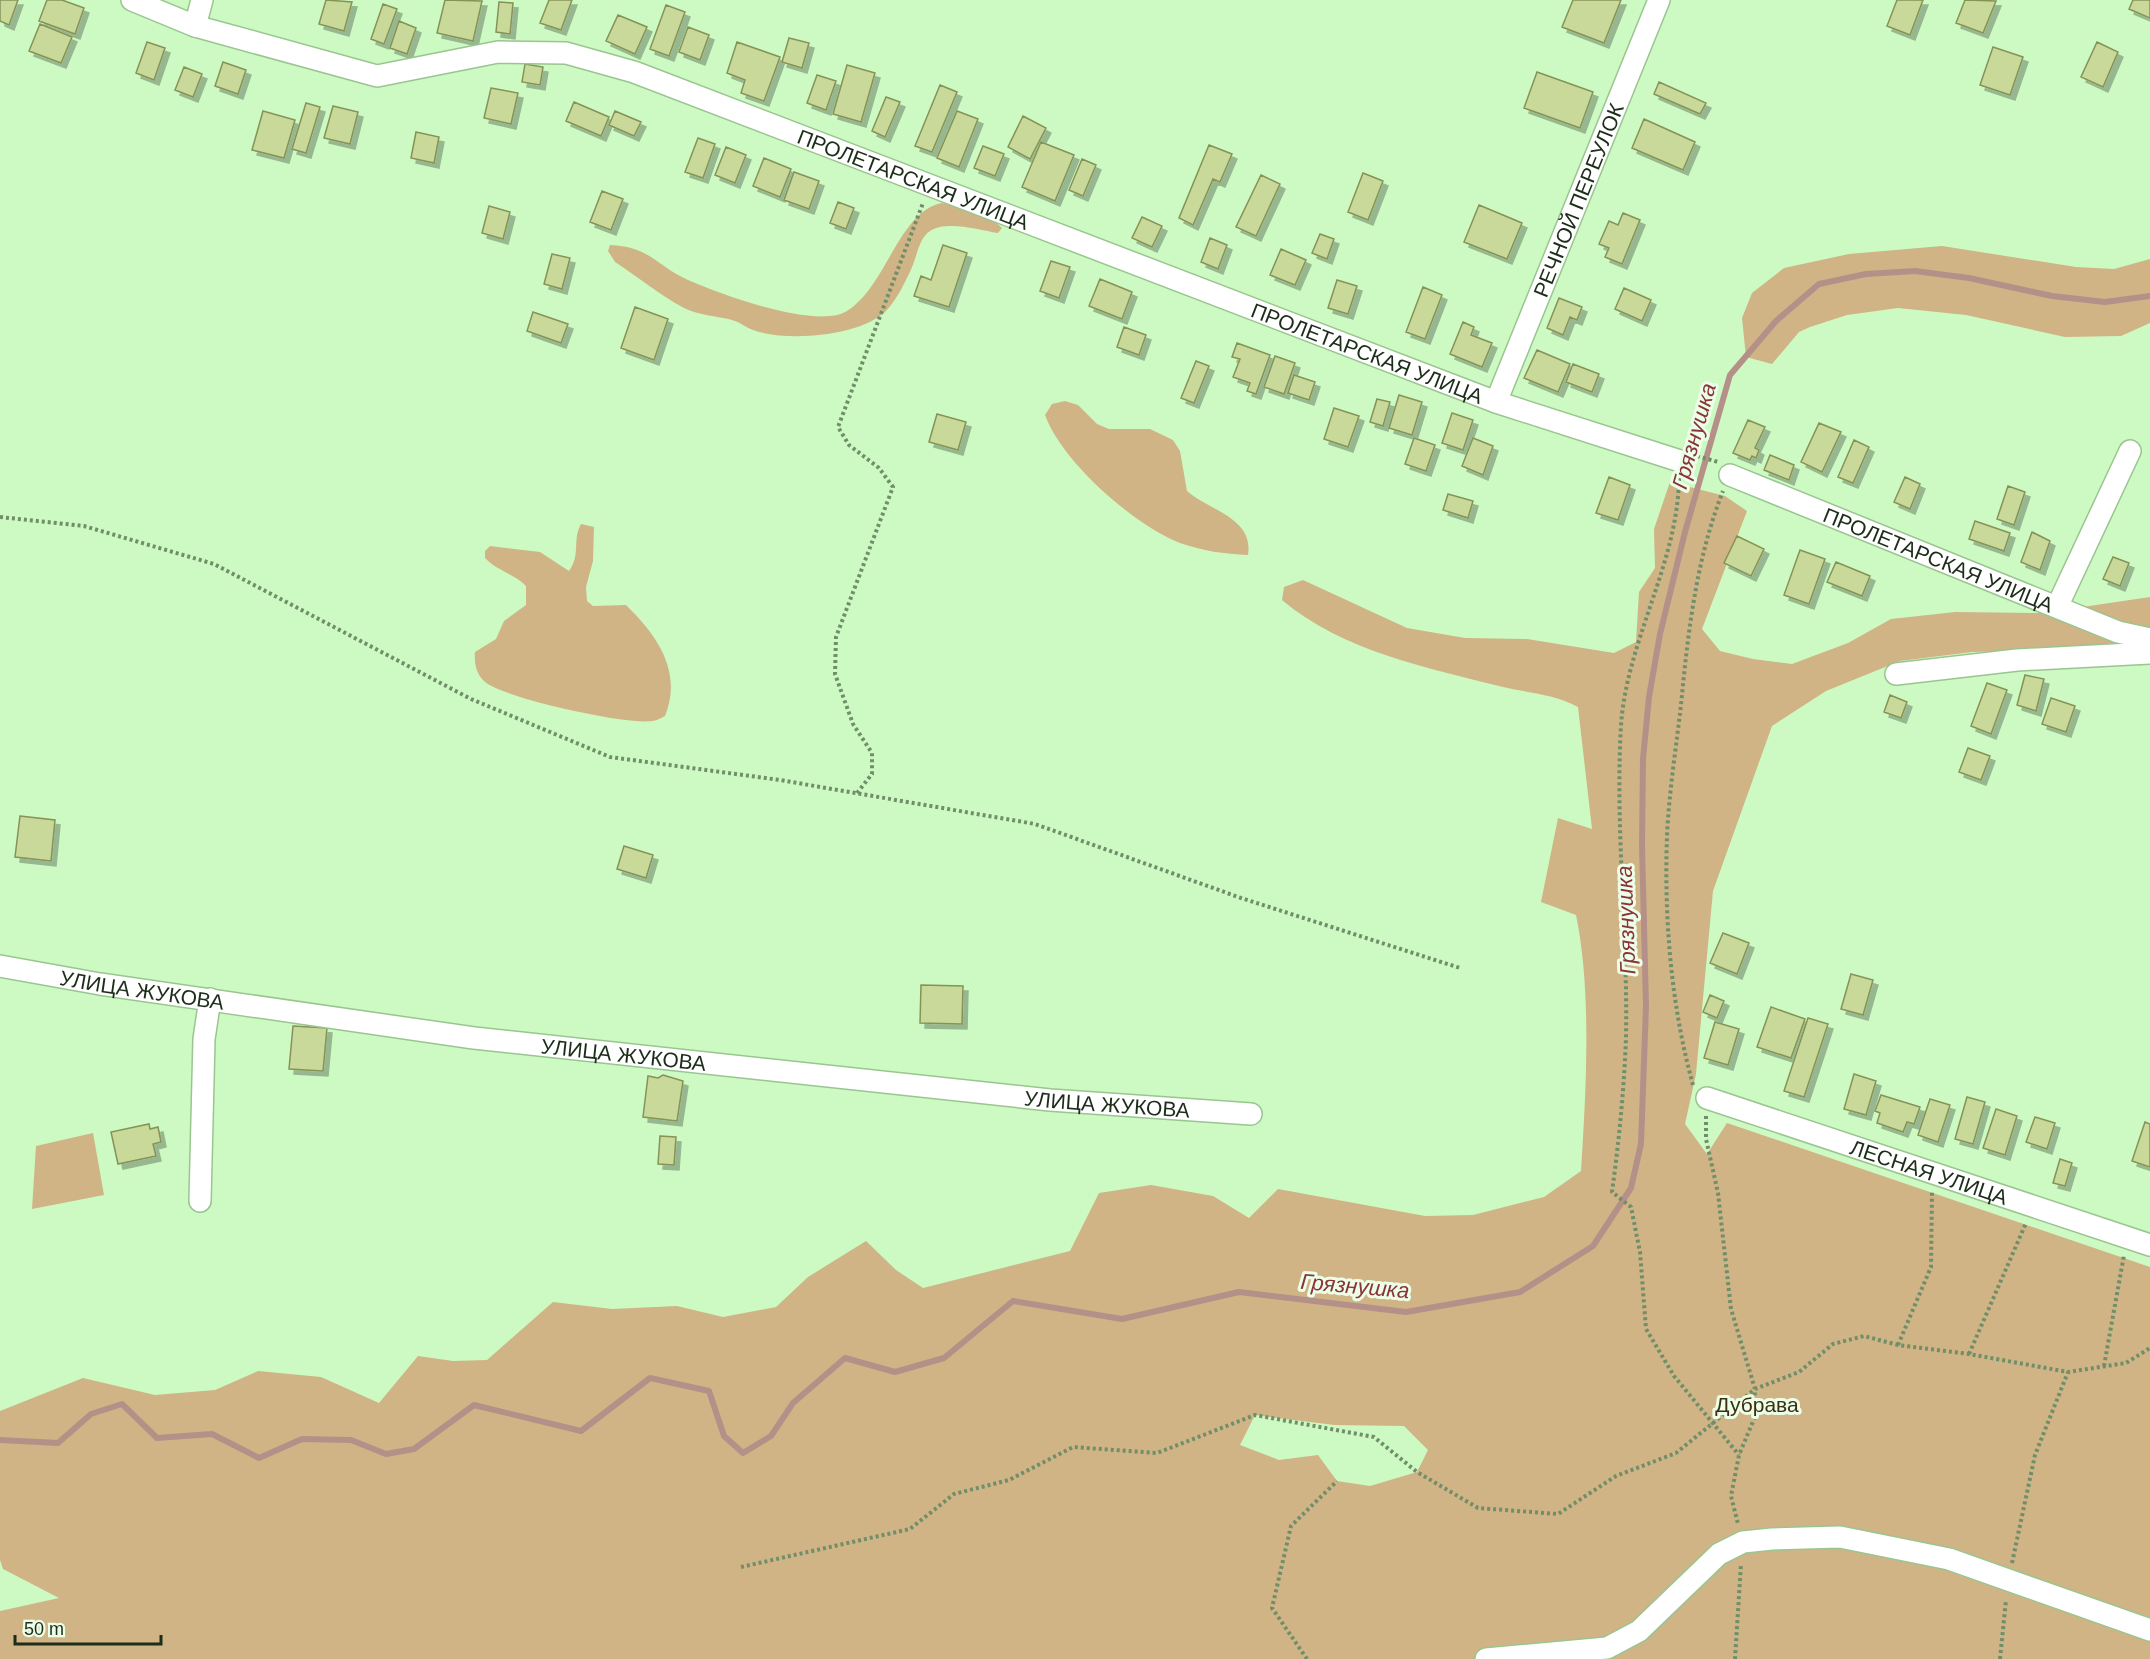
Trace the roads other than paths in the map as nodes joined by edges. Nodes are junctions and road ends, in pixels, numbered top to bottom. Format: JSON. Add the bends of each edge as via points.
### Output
{"nodes":[{"id":1,"x":132,"y":0,"type":"edge"},
{"id":2,"x":202,"y":0,"type":"edge"},
{"id":3,"x":1659,"y":0,"type":"edge"},
{"id":4,"x":195,"y":26,"type":"junction"},
{"id":5,"x":1496,"y":402,"type":"junction"},
{"id":6,"x":2130,"y":451,"type":"dead end"},
{"id":7,"x":1684,"y":457,"type":"road end"},
{"id":8,"x":1729,"y":470,"type":"road end"},
{"id":9,"x":2058,"y":607,"type":"junction"},
{"id":10,"x":2150,"y":639,"type":"edge"},
{"id":11,"x":2150,"y":653,"type":"edge"},
{"id":12,"x":1896,"y":674,"type":"dead end"},
{"id":13,"x":0,"y":966,"type":"edge"},
{"id":14,"x":210,"y":999,"type":"junction"},
{"id":15,"x":1707,"y":1098,"type":"road end"},
{"id":16,"x":1251,"y":1114,"type":"dead end"},
{"id":17,"x":200,"y":1201,"type":"dead end"},
{"id":18,"x":2150,"y":1245,"type":"edge"},
{"id":19,"x":2150,"y":1630,"type":"edge"},
{"id":20,"x":1486,"y":1659,"type":"edge"}],
"edges":[{"from":1,"to":4,"type":"street","name":"ПРОЛЕТАРСКАЯ УЛИЦА"},
{"from":2,"to":4,"type":"street"},
{"from":3,"to":5,"type":"street","name":"РЕЧНОЙ ПЕРЕУЛОК"},
{"from":4,"to":5,"type":"street","name":"ПРОЛЕТАРСКАЯ УЛИЦА","via":[[377,76],[498,52],[566,53],[634,72]]},
{"from":5,"to":7,"type":"street","name":"ПРОЛЕТАРСКАЯ УЛИЦА"},
{"from":6,"to":9,"type":"street"},
{"from":8,"to":9,"type":"street","name":"ПРОЛЕТАРСКАЯ УЛИЦА"},
{"from":9,"to":10,"type":"street","name":"ПРОЛЕТАРСКАЯ УЛИЦА","via":[[2118,632]]},
{"from":11,"to":12,"type":"street","via":[[2017,660]]},
{"from":13,"to":14,"type":"street","name":"УЛИЦА ЖУКОВА"},
{"from":14,"to":16,"type":"street","name":"УЛИЦА ЖУКОВА","via":[[474,1038],[1050,1100]]},
{"from":14,"to":17,"type":"street","via":[[204,1038]]},
{"from":15,"to":18,"type":"street","name":"ЛЕСНАЯ УЛИЦА"},
{"from":19,"to":20,"type":"street","via":[[1949,1559],[1840,1537],[1743,1542],[1719,1554],[1639,1631],[1606,1648]]}]}
